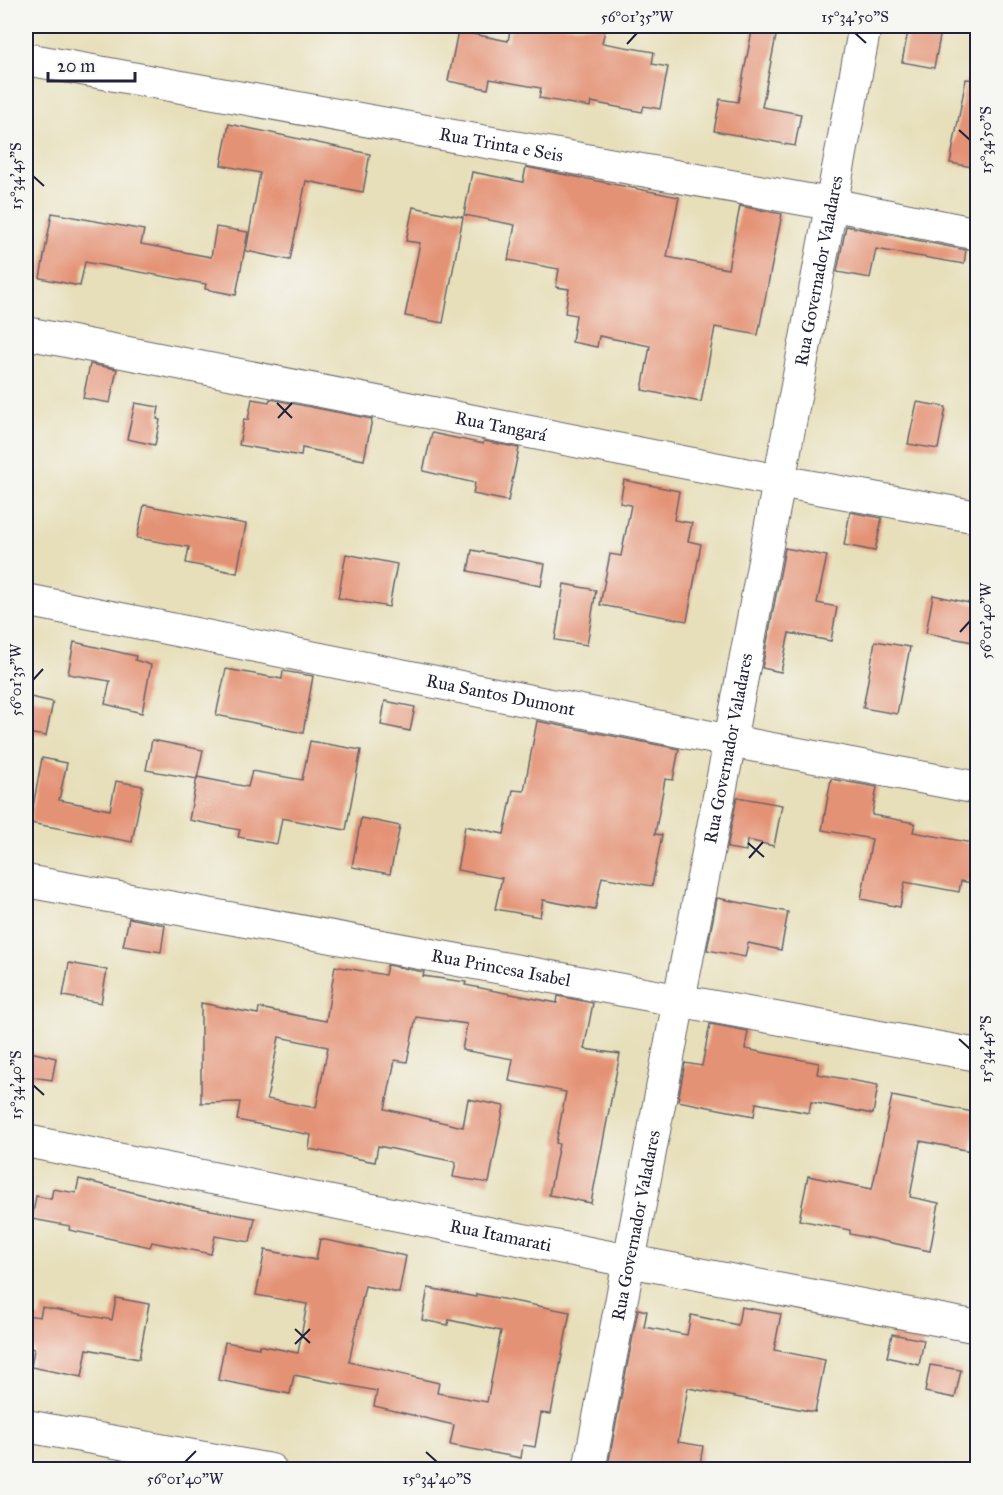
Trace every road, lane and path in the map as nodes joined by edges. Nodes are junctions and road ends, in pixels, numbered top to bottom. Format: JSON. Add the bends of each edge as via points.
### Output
{"nodes":[{"id":1,"x":865,"y":26,"type":"edge"},
{"id":2,"x":26,"y":59,"type":"edge"},
{"id":3,"x":830,"y":204,"type":"junction"},
{"id":4,"x":978,"y":234,"type":"edge"},
{"id":5,"x":26,"y":333,"type":"edge"},
{"id":6,"x":780,"y":482,"type":"junction"},
{"id":7,"x":978,"y":517,"type":"edge"},
{"id":8,"x":26,"y":600,"type":"edge"},
{"id":9,"x":730,"y":741,"type":"junction"},
{"id":10,"x":978,"y":788,"type":"edge"},
{"id":11,"x":26,"y":881,"type":"edge"},
{"id":12,"x":678,"y":1000,"type":"junction"},
{"id":13,"x":978,"y":1055,"type":"edge"},
{"id":14,"x":26,"y":1141,"type":"edge"},
{"id":15,"x":629,"y":1261,"type":"junction"},
{"id":16,"x":978,"y":1327,"type":"edge"},
{"id":17,"x":26,"y":1426,"type":"edge"},
{"id":18,"x":271,"y":1470,"type":"edge"},
{"id":19,"x":589,"y":1470,"type":"edge"}],
"edges":[{"from":1,"to":3,"type":"street","name":"Rua Governador Valadares"},
{"from":2,"to":3,"type":"street","name":"Rua Trinta e Seis"},
{"from":3,"to":4,"type":"street","name":"Rua Trinta e Seis"},
{"from":3,"to":6,"type":"street","name":"Rua Governador Valadares"},
{"from":5,"to":6,"type":"street","name":"Rua Tangará"},
{"from":6,"to":7,"type":"street","name":"Rua Tangará"},
{"from":6,"to":9,"type":"street","name":"Rua Governador Valadares"},
{"from":8,"to":9,"type":"street","name":"Rua Santos Dumont"},
{"from":9,"to":10,"type":"street","name":"Rua Santos Dumont"},
{"from":9,"to":12,"type":"street","name":"Rua Governador Valadares"},
{"from":11,"to":12,"type":"street","name":"Rua Princesa Isabel"},
{"from":12,"to":13,"type":"street","name":"Rua Princesa Isabel"},
{"from":12,"to":15,"type":"street","name":"Rua Governador Valadares"},
{"from":14,"to":15,"type":"street","name":"Rua Itamarati"},
{"from":15,"to":16,"type":"street","name":"Rua Itamarati"},
{"from":15,"to":19,"type":"street","name":"Rua Governador Valadares"},
{"from":17,"to":18,"type":"street"}]}
